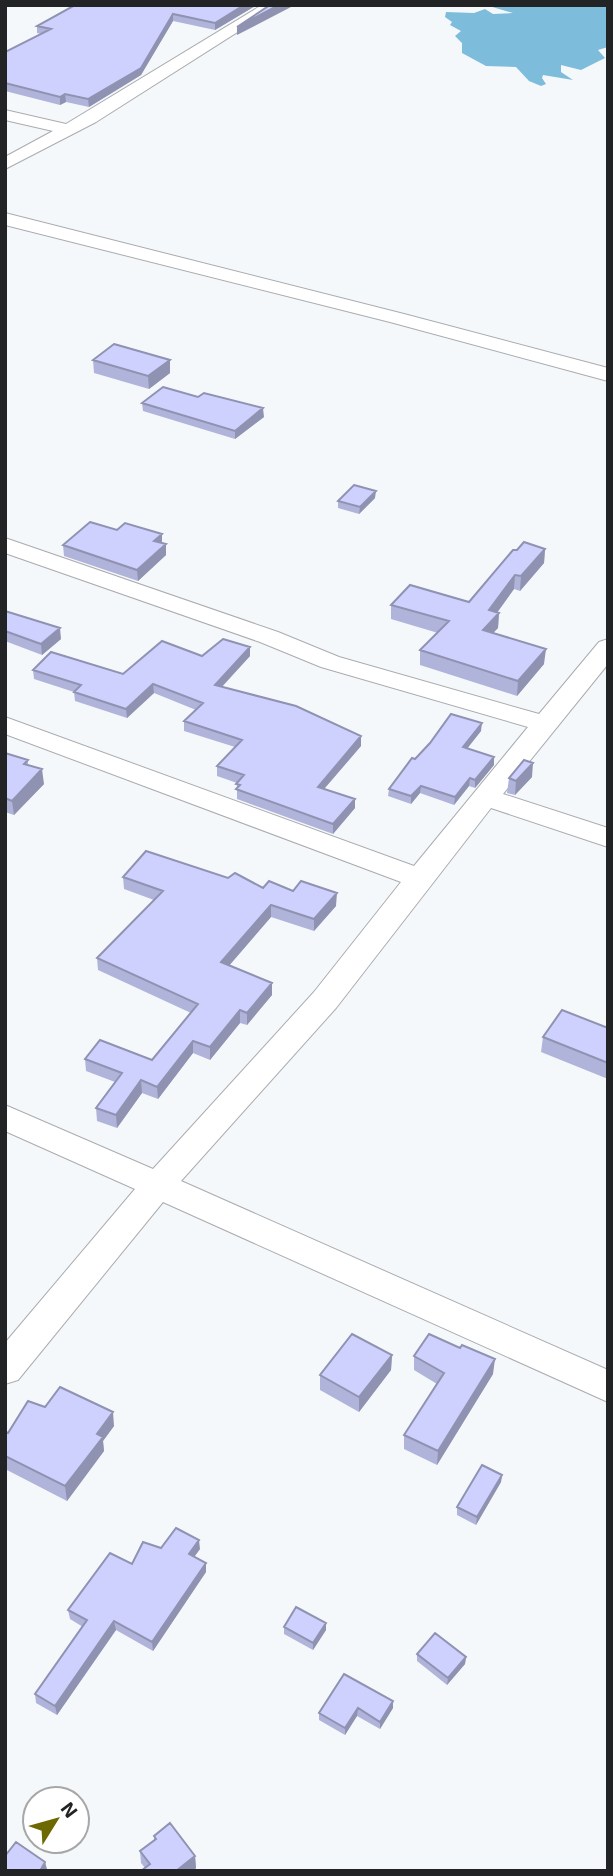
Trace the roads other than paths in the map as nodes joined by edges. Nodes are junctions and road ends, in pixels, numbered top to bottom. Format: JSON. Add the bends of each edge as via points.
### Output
{"nodes":[{"id":1,"x":273,"y":5,"type":"edge"},
{"id":2,"x":5,"y":115,"type":"edge"},
{"id":3,"x":69,"y":130,"type":"junction"},
{"id":4,"x":5,"y":164,"type":"edge"},
{"id":5,"x":5,"y":219,"type":"edge"},
{"id":6,"x":608,"y":375,"type":"edge"},
{"id":7,"x":5,"y":545,"type":"edge"},
{"id":8,"x":608,"y":647,"type":"edge"},
{"id":9,"x":545,"y":724,"type":"junction"},
{"id":10,"x":5,"y":726,"type":"edge"},
{"id":11,"x":485,"y":797,"type":"junction"},
{"id":12,"x":608,"y":838,"type":"edge"},
{"id":13,"x":419,"y":878,"type":"junction"},
{"id":14,"x":5,"y":1117,"type":"edge"},
{"id":15,"x":157,"y":1186,"type":"junction"},
{"id":16,"x":5,"y":1369,"type":"edge"},
{"id":17,"x":608,"y":1387,"type":"edge"}],
"edges":[{"from":1,"to":3,"type":"street"},
{"from":2,"to":3,"type":"street"},
{"from":3,"to":4,"type":"street"},
{"from":5,"to":6,"type":"street"},
{"from":7,"to":9,"type":"street","via":[[330,662]]},
{"from":8,"to":9,"type":"street"},
{"from":9,"to":11,"type":"street"},
{"from":10,"to":13,"type":"street"},
{"from":11,"to":12,"type":"street"},
{"from":11,"to":13,"type":"street"},
{"from":13,"to":15,"type":"street","via":[[326,1000]]},
{"from":14,"to":15,"type":"street"},
{"from":15,"to":16,"type":"street"},
{"from":15,"to":17,"type":"street"}]}
